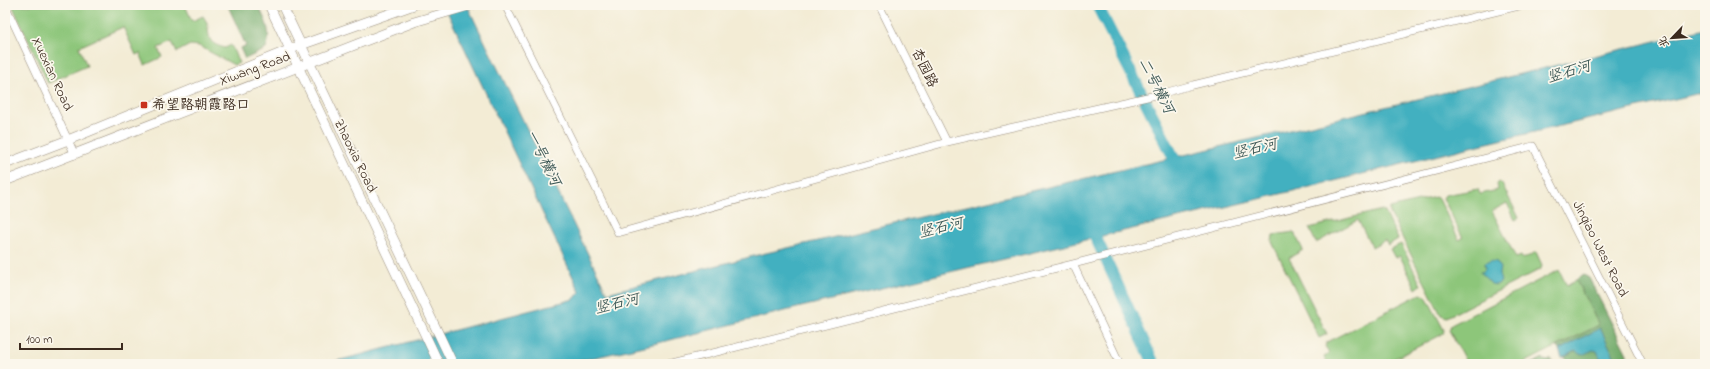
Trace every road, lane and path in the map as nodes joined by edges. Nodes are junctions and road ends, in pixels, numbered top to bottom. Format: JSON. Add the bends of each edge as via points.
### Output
{"nodes":[{"id":1,"x":5,"y":5,"type":"edge"},
{"id":2,"x":269,"y":5,"type":"edge"},
{"id":3,"x":282,"y":5,"type":"edge"},
{"id":4,"x":414,"y":5,"type":"edge"},
{"id":5,"x":472,"y":5,"type":"edge"},
{"id":6,"x":505,"y":5,"type":"edge"},
{"id":7,"x":879,"y":5,"type":"edge"},
{"id":8,"x":1523,"y":5,"type":"edge"},
{"id":9,"x":301,"y":45,"type":"junction"},
{"id":10,"x":290,"y":50,"type":"junction"},
{"id":11,"x":310,"y":63,"type":"junction"},
{"id":12,"x":298,"y":68,"type":"junction"},
{"id":13,"x":68,"y":140,"type":"junction"},
{"id":14,"x":947,"y":142,"type":"junction"},
{"id":15,"x":74,"y":155,"type":"junction"},
{"id":16,"x":5,"y":164,"type":"edge"},
{"id":17,"x":5,"y":181,"type":"edge"},
{"id":18,"x":1073,"y":264,"type":"junction"},
{"id":19,"x":439,"y":364,"type":"edge"},
{"id":20,"x":454,"y":364,"type":"edge"},
{"id":21,"x":668,"y":364,"type":"edge"},
{"id":22,"x":1120,"y":364,"type":"edge"},
{"id":23,"x":1643,"y":364,"type":"edge"}],
"edges":[{"from":1,"to":13,"type":"street","name":"Xuexian Road"},
{"from":2,"to":10,"type":"main road","name":"Zhaoxia Road"},
{"from":3,"to":9,"type":"main road","name":"Zhaoxia Road"},
{"from":4,"to":9,"type":"main road","name":"Xiwang Road"},
{"from":5,"to":11,"type":"main road","name":"Xiwang Road","via":[[414,22]]},
{"from":6,"to":14,"type":"street","via":[[618,233]]},
{"from":7,"to":14,"type":"street","name":"杏园路"},
{"from":8,"to":14,"type":"street","via":[[1128,102]]},
{"from":9,"to":10,"type":"main road","name":"Xiwang Road"},
{"from":9,"to":11,"type":"main road","name":"Zhaoxia Road"},
{"from":10,"to":12,"type":"main road","name":"Zhaoxia Road"},
{"from":10,"to":13,"type":"main road","name":"Xiwang Road"},
{"from":11,"to":12,"type":"main road","name":"Xiwang Road"},
{"from":11,"to":20,"type":"main road","name":"Zhaoxia Road"},
{"from":12,"to":15,"type":"main road","name":"Xiwang Road"},
{"from":12,"to":19,"type":"main road","name":"Zhaoxia Road"},
{"from":13,"to":15,"type":"street","name":"Xuexian Road"},
{"from":13,"to":16,"type":"main road","name":"Xiwang Road"},
{"from":15,"to":17,"type":"main road","name":"Xiwang Road"},
{"from":18,"to":21,"type":"street"},
{"from":18,"to":22,"type":"street"},
{"from":18,"to":23,"type":"street","name":"Jinqiao West Road","via":[[1533,146]]}]}
